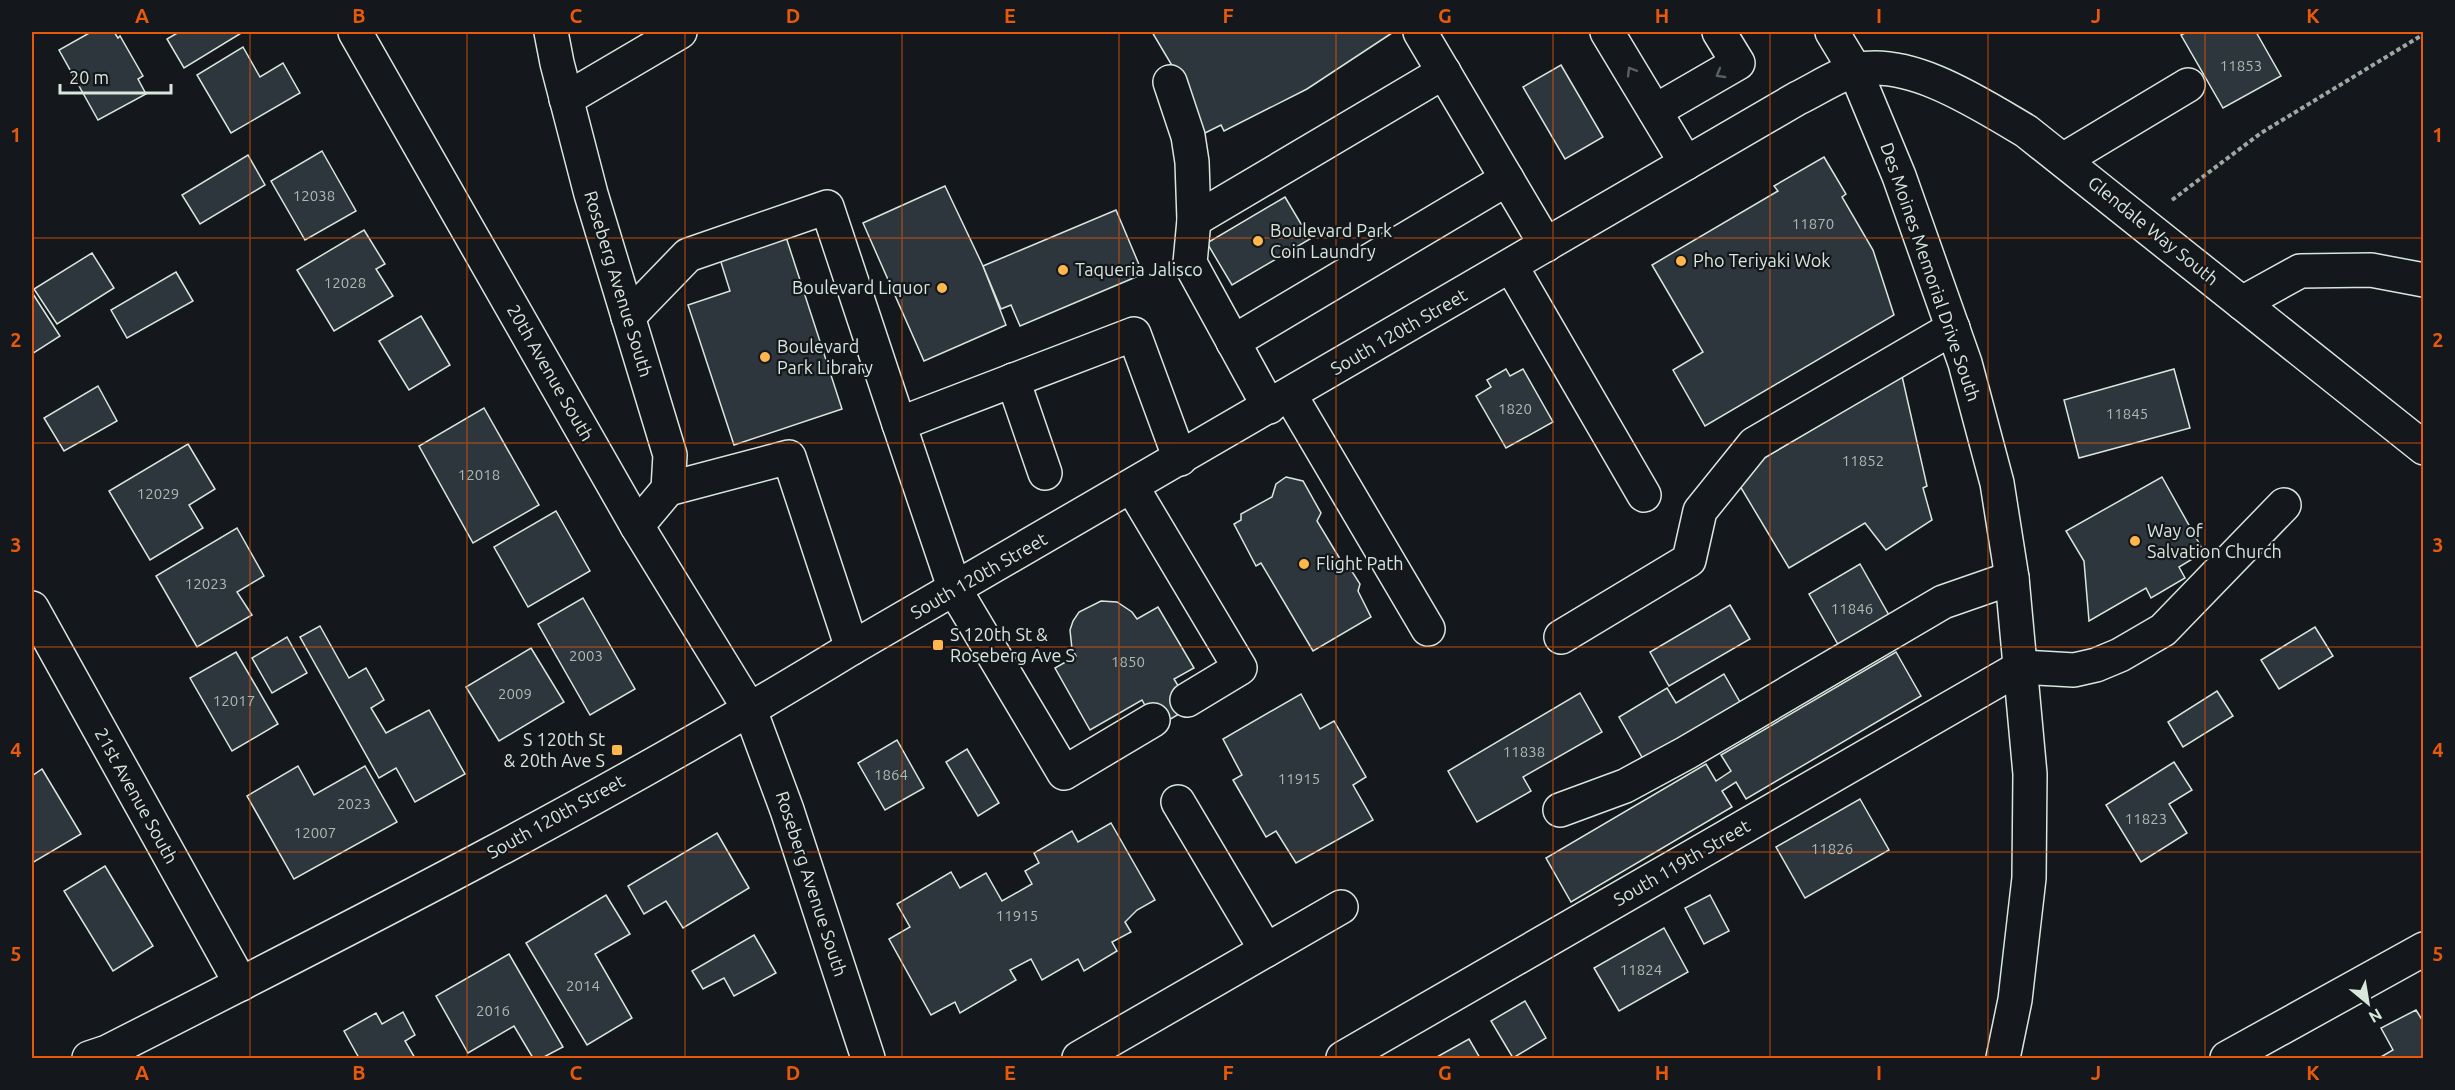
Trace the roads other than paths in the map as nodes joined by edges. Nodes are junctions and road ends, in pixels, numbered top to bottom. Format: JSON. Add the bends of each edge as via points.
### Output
{"nodes":[{"id":1,"x":355,"y":32,"type":"edge"},
{"id":2,"x":552,"y":32,"type":"edge"},
{"id":3,"x":680,"y":32,"type":"edge"},
{"id":4,"x":1420,"y":32,"type":"edge"},
{"id":5,"x":1607,"y":32,"type":"edge"},
{"id":6,"x":1719,"y":32,"type":"edge"},
{"id":7,"x":1832,"y":32,"type":"edge"},
{"id":8,"x":1855,"y":70,"type":"junction"},
{"id":9,"x":1444,"y":72,"type":"junction"},
{"id":10,"x":1170,"y":82,"type":"dead end"},
{"id":11,"x":2188,"y":85,"type":"dead end"},
{"id":12,"x":566,"y":99,"type":"junction"},
{"id":13,"x":1655,"y":111,"type":"junction"},
{"id":14,"x":2063,"y":160,"type":"junction"},
{"id":15,"x":1686,"y":163,"type":"junction"},
{"id":16,"x":1507,"y":179,"type":"junction"},
{"id":17,"x":1194,"y":220,"type":"junction"},
{"id":18,"x":1546,"y":245,"type":"junction"},
{"id":19,"x":1511,"y":266,"type":"junction"},
{"id":20,"x":2424,"y":280,"type":"edge"},
{"id":21,"x":2242,"y":303,"type":"junction"},
{"id":22,"x":628,"y":317,"type":"junction"},
{"id":23,"x":1953,"y":328,"type":"junction"},
{"id":24,"x":1233,"y":342,"type":"junction"},
{"id":25,"x":1013,"y":380,"type":"junction"},
{"id":26,"x":1280,"y":401,"type":"junction"},
{"id":27,"x":899,"y":424,"type":"junction"},
{"id":28,"x":2424,"y":448,"type":"edge"},
{"id":29,"x":1180,"y":459,"type":"junction"},
{"id":30,"x":1045,"y":473,"type":"dead end"},
{"id":31,"x":1132,"y":487,"type":"junction"},
{"id":32,"x":668,"y":489,"type":"junction"},
{"id":33,"x":1644,"y":495,"type":"dead end"},
{"id":34,"x":2284,"y":505,"type":"dead end"},
{"id":35,"x":637,"y":526,"type":"junction"},
{"id":36,"x":2012,"y":578,"type":"junction"},
{"id":37,"x":956,"y":590,"type":"junction"},
{"id":38,"x":32,"y":608,"type":"edge"},
{"id":39,"x":1428,"y":629,"type":"dead end"},
{"id":40,"x":1561,"y":637,"type":"dead end"},
{"id":41,"x":852,"y":648,"type":"junction"},
{"id":42,"x":2021,"y":667,"type":"junction"},
{"id":43,"x":1187,"y":700,"type":"dead end"},
{"id":44,"x":750,"y":710,"type":"junction"},
{"id":45,"x":1153,"y":720,"type":"dead end"},
{"id":46,"x":1178,"y":802,"type":"dead end"},
{"id":47,"x":1560,"y":810,"type":"dead end"},
{"id":48,"x":1341,"y":907,"type":"dead end"},
{"id":49,"x":2424,"y":949,"type":"edge"},
{"id":50,"x":1266,"y":951,"type":"junction"},
{"id":51,"x":241,"y":984,"type":"junction"},
{"id":52,"x":89,"y":1059,"type":"edge"},
{"id":53,"x":868,"y":1059,"type":"edge"},
{"id":54,"x":1079,"y":1059,"type":"edge"},
{"id":55,"x":1343,"y":1059,"type":"edge"},
{"id":56,"x":2003,"y":1059,"type":"edge"},
{"id":57,"x":2227,"y":1059,"type":"edge"}],
"edges":[{"from":1,"to":35,"type":"street","name":"20th Avenue South"},
{"from":2,"to":12,"type":"street","name":"Roseberg Avenue South"},
{"from":3,"to":12,"type":"street"},
{"from":4,"to":9,"type":"street"},
{"from":13,"to":5,"type":"street","one_way":true},
{"from":6,"to":13,"type":"street","one_way":true,"via":[[1738,63]]},
{"from":7,"to":8,"type":"street","name":"Des Moines Memorial Drive South"},
{"from":8,"to":14,"type":"street","name":"Glendale Way South","via":[[1895,69],[1975,100],[2026,131]]},
{"from":8,"to":15,"type":"street","name":"South 120th Street"},
{"from":8,"to":23,"type":"street","name":"Des Moines Memorial Drive South","via":[[1899,176]]},
{"from":9,"to":16,"type":"street"},
{"from":9,"to":17,"type":"street"},
{"from":10,"to":17,"type":"street","via":[[1188,136]]},
{"from":11,"to":14,"type":"street"},
{"from":12,"to":22,"type":"street","name":"Roseberg Avenue South"},
{"from":13,"to":15,"type":"street"},
{"from":14,"to":21,"type":"street","name":"Glendale Way South"},
{"from":15,"to":18,"type":"street","name":"South 120th Street"},
{"from":16,"to":18,"type":"street"},
{"from":16,"to":24,"type":"street"},
{"from":17,"to":24,"type":"street","via":[[1190,263]]},
{"from":18,"to":19,"type":"street","name":"South 120th Street"},
{"from":19,"to":26,"type":"street","name":"South 120th Street"},
{"from":19,"to":33,"type":"street"},
{"from":20,"to":21,"type":"street","via":[[2371,270],[2300,271]]},
{"from":21,"to":28,"type":"street","name":"Glendale Way South"},
{"from":22,"to":27,"type":"street","via":[[688,255],[827,207]]},
{"from":22,"to":32,"type":"street","name":"Roseberg Avenue South","via":[[670,455]]},
{"from":23,"to":36,"type":"street","name":"Des Moines Memorial Drive South","via":[[1997,483]]},
{"from":23,"to":40,"type":"street","via":[[1754,444],[1700,511],[1689,560]]},
{"from":24,"to":26,"type":"street"},
{"from":25,"to":27,"type":"street"},
{"from":25,"to":29,"type":"street","via":[[1134,334]]},
{"from":25,"to":30,"type":"street"},
{"from":26,"to":29,"type":"street","name":"South 120th Street"},
{"from":26,"to":39,"type":"street"},
{"from":27,"to":37,"type":"street"},
{"from":29,"to":31,"type":"street","name":"South 120th Street"},
{"from":31,"to":37,"type":"street","name":"South 120th Street"},
{"from":31,"to":43,"type":"street","via":[[1240,668]]},
{"from":32,"to":35,"type":"street"},
{"from":32,"to":41,"type":"street","via":[[789,457]]},
{"from":34,"to":42,"type":"street","via":[[2163,630],[2096,666],[2074,670]]},
{"from":35,"to":44,"type":"street","name":"20th Avenue South"},
{"from":36,"to":42,"type":"street","name":"Des Moines Memorial Drive South"},
{"from":36,"to":47,"type":"street","via":[[1943,602],[1676,759],[1625,786]]},
{"from":37,"to":41,"type":"street","name":"South 120th Street"},
{"from":37,"to":45,"type":"street","via":[[1064,773]]},
{"from":38,"to":51,"type":"street","name":"21st Avenue South"},
{"from":41,"to":44,"type":"street","name":"South 120th Street"},
{"from":42,"to":55,"type":"street","name":"South 119th Street"},
{"from":42,"to":56,"type":"street","name":"Des Moines Memorial Drive South","via":[[2030,774],[2029,878],[2015,1000]]},
{"from":44,"to":51,"type":"street","name":"South 120th Street","via":[[454,873]]},
{"from":44,"to":53,"type":"street","name":"Roseberg Avenue South","via":[[787,810]]},
{"from":46,"to":50,"type":"street"},
{"from":48,"to":50,"type":"street"},
{"from":49,"to":57,"type":"street"},
{"from":50,"to":54,"type":"street"},
{"from":51,"to":52,"type":"street","name":"South 120th Street"}]}
